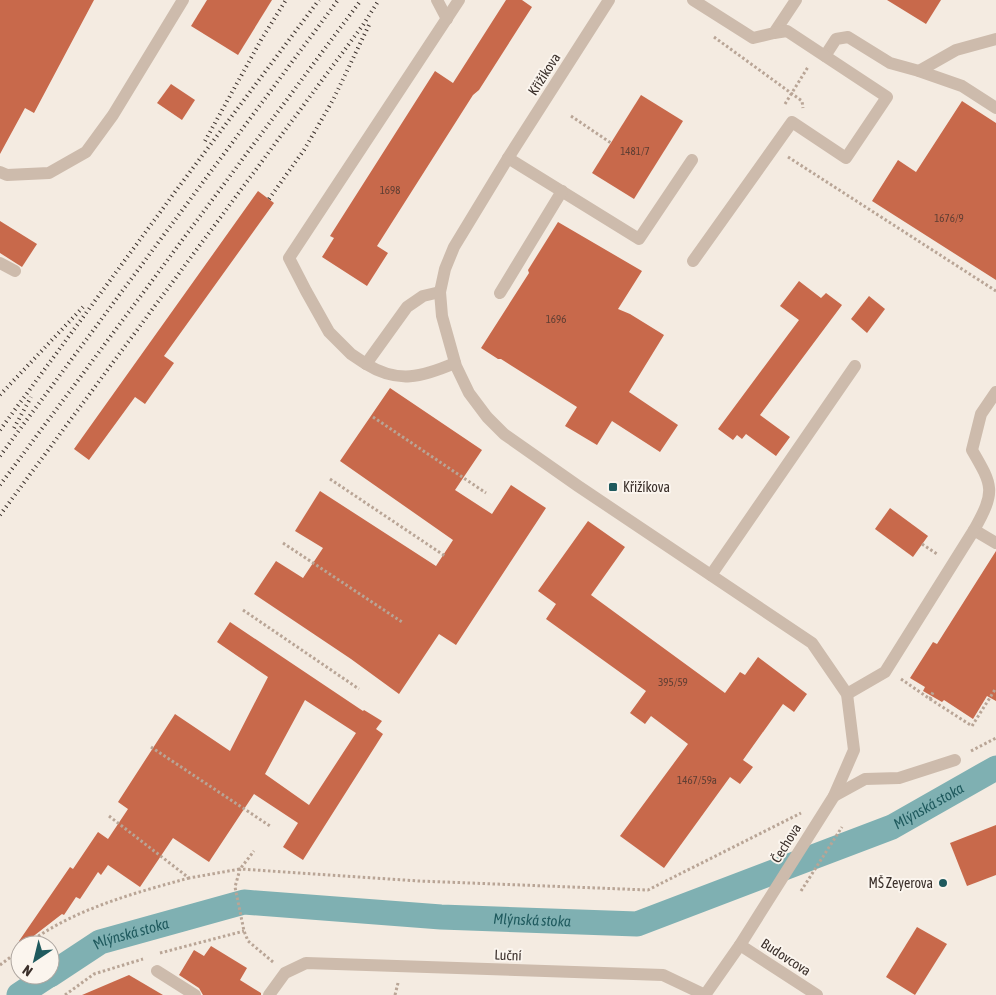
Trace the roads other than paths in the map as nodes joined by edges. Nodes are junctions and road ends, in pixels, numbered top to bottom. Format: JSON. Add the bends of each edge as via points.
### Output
{"nodes":[{"id":1,"x":183,"y":0,"type":"edge"},
{"id":2,"x":437,"y":0,"type":"edge"},
{"id":3,"x":459,"y":0,"type":"edge"},
{"id":4,"x":609,"y":0,"type":"edge"},
{"id":5,"x":693,"y":0,"type":"edge"},
{"id":6,"x":796,"y":0,"type":"edge"},
{"id":7,"x":446,"y":19,"type":"junction"},
{"id":8,"x":774,"y":33,"type":"junction"},
{"id":9,"x":996,"y":39,"type":"edge"},
{"id":10,"x":822,"y":53,"type":"junction"},
{"id":11,"x":919,"y":71,"type":"junction"},
{"id":12,"x":996,"y":108,"type":"edge"},
{"id":13,"x":508,"y":158,"type":"junction"},
{"id":14,"x":692,"y":160,"type":"dead end"},
{"id":15,"x":0,"y":172,"type":"edge"},
{"id":16,"x":562,"y":191,"type":"junction"},
{"id":17,"x":0,"y":262,"type":"edge"},
{"id":18,"x":693,"y":262,"type":"dead end"},
{"id":19,"x":14,"y":272,"type":"dead end"},
{"id":20,"x":440,"y":292,"type":"junction"},
{"id":21,"x":500,"y":293,"type":"dead end"},
{"id":22,"x":455,"y":363,"type":"junction"},
{"id":23,"x":366,"y":364,"type":"junction"},
{"id":24,"x":855,"y":366,"type":"dead end"},
{"id":25,"x":996,"y":392,"type":"edge"},
{"id":26,"x":974,"y":530,"type":"junction"},
{"id":27,"x":996,"y":543,"type":"edge"},
{"id":28,"x":674,"y":549,"type":"joint"},
{"id":29,"x":711,"y":574,"type":"junction"},
{"id":30,"x":847,"y":694,"type":"junction"},
{"id":31,"x":955,"y":760,"type":"road end"},
{"id":32,"x":834,"y":796,"type":"junction"},
{"id":33,"x":740,"y":944,"type":"junction"},
{"id":34,"x":157,"y":971,"type":"dead end"},
{"id":35,"x":196,"y":995,"type":"edge"},
{"id":36,"x":269,"y":995,"type":"edge"},
{"id":37,"x":705,"y":995,"type":"edge"},
{"id":38,"x":817,"y":995,"type":"edge"}],
"edges":[{"from":1,"to":15,"type":"street","via":[[113,115],[86,152],[49,173],[6,175]]},
{"from":2,"to":7,"type":"street"},
{"from":3,"to":7,"type":"street"},
{"from":4,"to":13,"type":"street","name":"Křižíkova"},
{"from":5,"to":8,"type":"street","via":[[754,38]]},
{"from":6,"to":8,"type":"street"},
{"from":7,"to":23,"type":"street","via":[[289,258],[329,332]]},
{"from":8,"to":10,"type":"street","via":[[787,30]]},
{"from":9,"to":11,"type":"street","via":[[956,50]]},
{"from":10,"to":11,"type":"street","via":[[836,40],[848,37],[890,63]]},
{"from":10,"to":18,"type":"street","via":[[887,97],[846,158],[792,122]]},
{"from":11,"to":12,"type":"street","via":[[962,86]]},
{"from":13,"to":16,"type":"street"},
{"from":13,"to":20,"type":"street","name":"Křižíkova","via":[[454,247]]},
{"from":14,"to":16,"type":"street","via":[[639,239]]},
{"from":16,"to":21,"type":"street"},
{"from":17,"to":19,"type":"street"},
{"from":20,"to":22,"type":"street","name":"Křižíkova","via":[[442,316]]},
{"from":20,"to":23,"type":"street","via":[[423,296],[407,307]]},
{"from":22,"to":23,"type":"street","via":[[429,374],[404,377],[379,372]]},
{"from":22,"to":28,"type":"street","name":"Křižíkova","via":[[469,393],[504,434]]},
{"from":24,"to":29,"type":"street"},
{"from":25,"to":26,"type":"street","via":[[981,414],[972,450],[987,476],[991,492],[985,512]]},
{"from":26,"to":27,"type":"street"},
{"from":26,"to":30,"type":"street","via":[[885,672]]},
{"from":28,"to":29,"type":"street","name":"Čechova"},
{"from":29,"to":30,"type":"street","name":"Čechova","via":[[812,643]]},
{"from":30,"to":32,"type":"street","name":"Čechova","via":[[854,750]]},
{"from":31,"to":32,"type":"street","via":[[899,778],[865,779]]},
{"from":32,"to":33,"type":"street","name":"Čechova"},
{"from":33,"to":37,"type":"street","name":"Čechova"},
{"from":33,"to":38,"type":"street","name":"Budovcova"},
{"from":34,"to":35,"type":"street"},
{"from":36,"to":37,"type":"street","name":"Luční","via":[[285,973],[306,963],[663,974]]}]}
